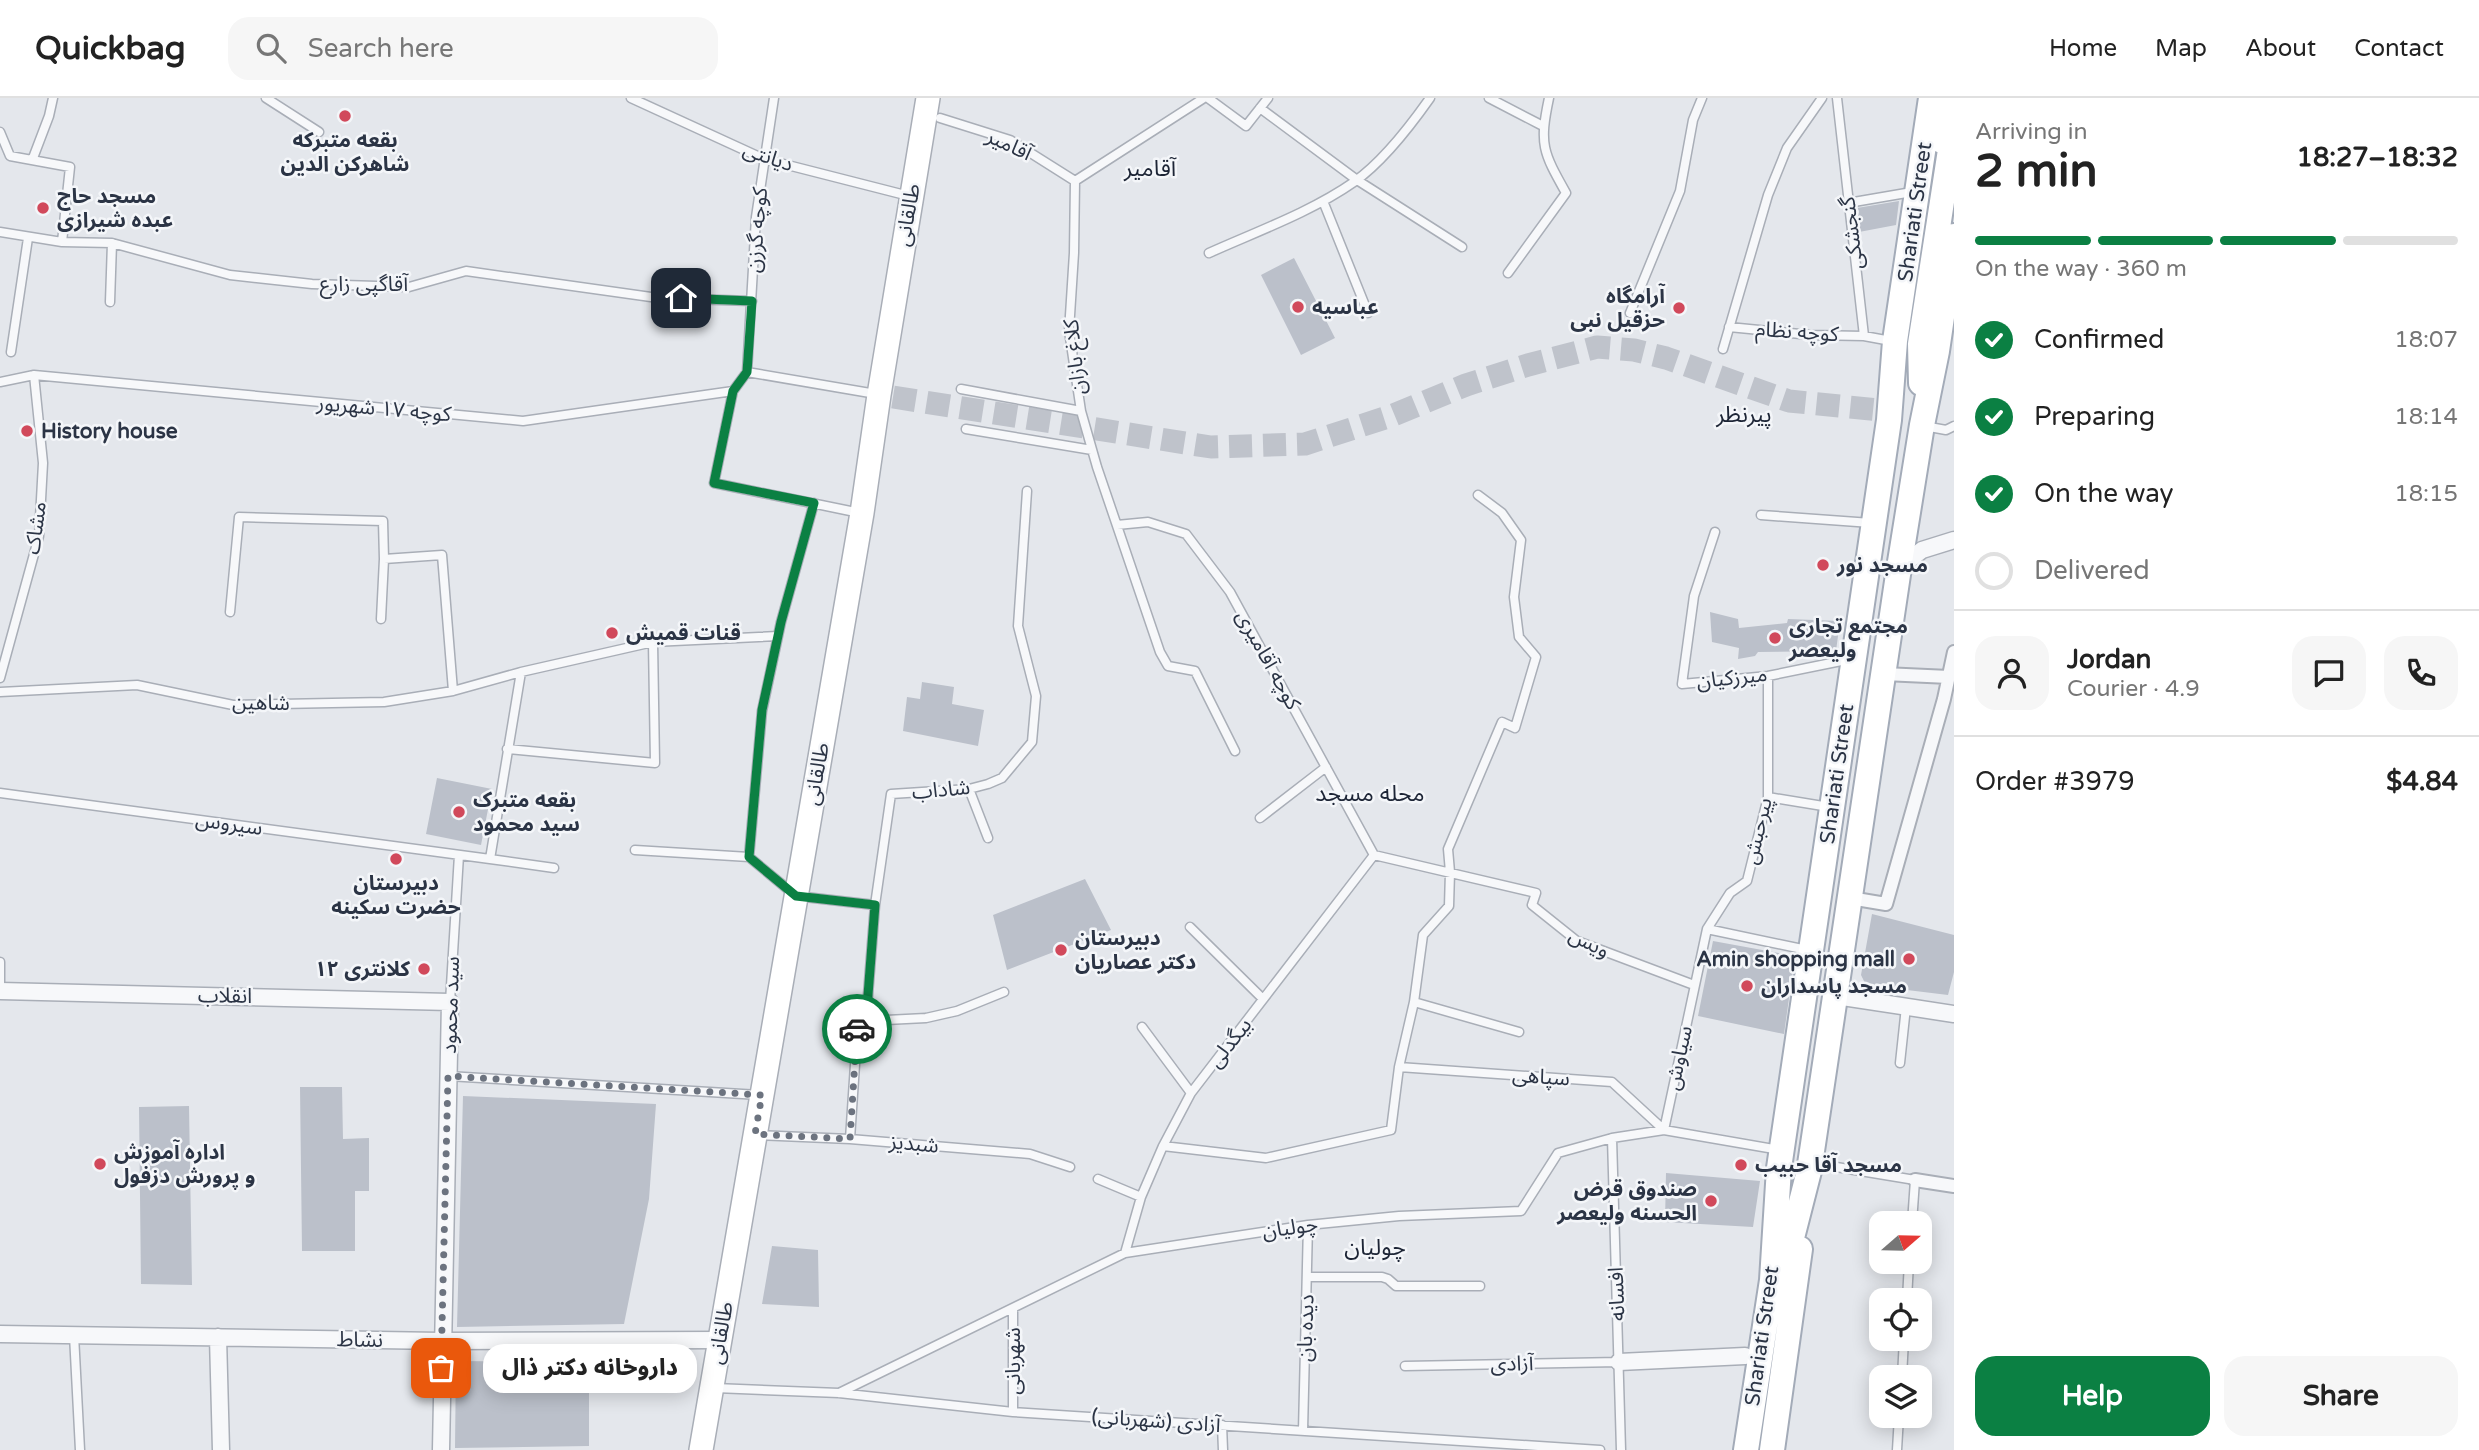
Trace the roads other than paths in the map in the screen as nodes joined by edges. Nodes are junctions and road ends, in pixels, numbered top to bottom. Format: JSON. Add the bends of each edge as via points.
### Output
{"nodes":[{"id":1,"x":53,"y":98,"type":"edge"},
{"id":2,"x":266,"y":98,"type":"edge"},
{"id":3,"x":631,"y":98,"type":"edge"},
{"id":4,"x":774,"y":98,"type":"edge"},
{"id":5,"x":1206,"y":98,"type":"edge"},
{"id":6,"x":1269,"y":98,"type":"edge"},
{"id":7,"x":1430,"y":98,"type":"edge"},
{"id":8,"x":1489,"y":98,"type":"edge"},
{"id":9,"x":1549,"y":98,"type":"edge"},
{"id":10,"x":1702,"y":98,"type":"edge"},
{"id":11,"x":1822,"y":98,"type":"edge"},
{"id":12,"x":1836,"y":98,"type":"edge"},
{"id":13,"x":1931,"y":98,"type":"edge"},
{"id":14,"x":1949,"y":98,"type":"edge"},
{"id":15,"x":937,"y":105,"type":"edge"},
{"id":16,"x":1260,"y":108,"type":"junction"},
{"id":17,"x":1954,"y":122,"type":"edge"},
{"id":18,"x":1543,"y":126,"type":"junction"},
{"id":19,"x":0,"y":132,"type":"edge"},
{"id":20,"x":319,"y":132,"type":"dead end"},
{"id":21,"x":33,"y":158,"type":"junction"},
{"id":22,"x":764,"y":159,"type":"junction"},
{"id":23,"x":1357,"y":180,"type":"junction"},
{"id":24,"x":1075,"y":181,"type":"junction"},
{"id":25,"x":1919,"y":191,"type":"junction"},
{"id":26,"x":911,"y":197,"type":"junction"},
{"id":27,"x":1323,"y":201,"type":"junction"},
{"id":28,"x":1848,"y":203,"type":"junction"},
{"id":29,"x":0,"y":232,"type":"edge"},
{"id":30,"x":1954,"y":236,"type":"edge"},
{"id":31,"x":28,"y":237,"type":"junction"},
{"id":32,"x":62,"y":242,"type":"junction"},
{"id":33,"x":112,"y":243,"type":"junction"},
{"id":34,"x":1462,"y":247,"type":"dead end"},
{"id":35,"x":1209,"y":253,"type":"dead end"},
{"id":36,"x":1508,"y":274,"type":"dead end"},
{"id":37,"x":752,"y":301,"type":"junction"},
{"id":38,"x":110,"y":302,"type":"dead end"},
{"id":39,"x":1368,"y":313,"type":"dead end"},
{"id":40,"x":1630,"y":313,"type":"dead end"},
{"id":41,"x":1729,"y":327,"type":"junction"},
{"id":42,"x":1864,"y":336,"type":"junction"},
{"id":43,"x":1895,"y":341,"type":"junction"},
{"id":44,"x":1723,"y":349,"type":"dead end"},
{"id":45,"x":11,"y":352,"type":"dead end"},
{"id":46,"x":747,"y":372,"type":"junction"},
{"id":47,"x":34,"y":375,"type":"junction"},
{"id":48,"x":0,"y":382,"type":"edge"},
{"id":49,"x":961,"y":389,"type":"dead end"},
{"id":50,"x":733,"y":391,"type":"junction"},
{"id":51,"x":886,"y":396,"type":"junction"},
{"id":52,"x":1081,"y":411,"type":"junction"},
{"id":53,"x":1889,"y":420,"type":"junction"},
{"id":54,"x":1922,"y":425,"type":"junction"},
{"id":55,"x":1954,"y":426,"type":"edge"},
{"id":56,"x":966,"y":429,"type":"dead end"},
{"id":57,"x":1092,"y":450,"type":"junction"},
{"id":58,"x":1027,"y":491,"type":"dead end"},
{"id":59,"x":1479,"y":495,"type":"dead end"},
{"id":60,"x":814,"y":503,"type":"junction"},
{"id":61,"x":862,"y":513,"type":"junction"},
{"id":62,"x":1761,"y":515,"type":"dead end"},
{"id":63,"x":1874,"y":523,"type":"junction"},
{"id":64,"x":1116,"y":525,"type":"junction"},
{"id":65,"x":1715,"y":531,"type":"dead end"},
{"id":66,"x":1954,"y":540,"type":"edge"},
{"id":67,"x":384,"y":559,"type":"junction"},
{"id":68,"x":1899,"y":568,"type":"junction"},
{"id":69,"x":230,"y":612,"type":"dead end"},
{"id":70,"x":381,"y":619,"type":"dead end"},
{"id":71,"x":778,"y":636,"type":"junction"},
{"id":72,"x":653,"y":642,"type":"junction"},
{"id":73,"x":1954,"y":652,"type":"edge"},
{"id":74,"x":1854,"y":659,"type":"junction"},
{"id":75,"x":521,"y":672,"type":"junction"},
{"id":76,"x":1884,"y":674,"type":"junction"},
{"id":77,"x":1768,"y":676,"type":"junction"},
{"id":78,"x":1949,"y":677,"type":"junction"},
{"id":79,"x":0,"y":678,"type":"edge"},
{"id":80,"x":453,"y":691,"type":"junction"},
{"id":81,"x":0,"y":692,"type":"edge"},
{"id":82,"x":1949,"y":701,"type":"edge"},
{"id":83,"x":507,"y":749,"type":"junction"},
{"id":84,"x":1234,"y":751,"type":"dead end"},
{"id":85,"x":1326,"y":766,"type":"junction"},
{"id":86,"x":969,"y":789,"type":"junction"},
{"id":87,"x":0,"y":793,"type":"edge"},
{"id":88,"x":1768,"y":797,"type":"junction"},
{"id":89,"x":1832,"y":808,"type":"junction"},
{"id":90,"x":1260,"y":818,"type":"dead end"},
{"id":91,"x":988,"y":838,"type":"dead end"},
{"id":92,"x":635,"y":850,"type":"dead end"},
{"id":93,"x":458,"y":855,"type":"junction"},
{"id":94,"x":1374,"y":855,"type":"junction"},
{"id":95,"x":749,"y":857,"type":"junction"},
{"id":96,"x":490,"y":859,"type":"junction"},
{"id":97,"x":554,"y":869,"type":"dead end"},
{"id":98,"x":1450,"y":872,"type":"junction"},
{"id":99,"x":796,"y":896,"type":"junction"},
{"id":100,"x":1850,"y":898,"type":"junction"},
{"id":101,"x":875,"y":905,"type":"junction"},
{"id":102,"x":1190,"y":926,"type":"dead end"},
{"id":103,"x":1707,"y":929,"type":"junction"},
{"id":104,"x":1811,"y":951,"type":"junction"},
{"id":105,"x":0,"y":962,"type":"edge"},
{"id":106,"x":1694,"y":985,"type":"junction"},
{"id":107,"x":0,"y":991,"type":"edge"},
{"id":108,"x":1004,"y":992,"type":"dead end"},
{"id":109,"x":1836,"y":996,"type":"junction"},
{"id":110,"x":1263,"y":999,"type":"junction"},
{"id":111,"x":450,"y":1002,"type":"junction"},
{"id":112,"x":1414,"y":1002,"type":"junction"},
{"id":113,"x":1906,"y":1006,"type":"junction"},
{"id":114,"x":1954,"y":1014,"type":"edge"},
{"id":115,"x":866,"y":1021,"type":"junction"},
{"id":116,"x":1142,"y":1027,"type":"dead end"},
{"id":117,"x":1520,"y":1032,"type":"dead end"},
{"id":118,"x":1900,"y":1063,"type":"dead end"},
{"id":119,"x":1399,"y":1067,"type":"junction"},
{"id":120,"x":448,"y":1076,"type":"junction"},
{"id":121,"x":1191,"y":1093,"type":"junction"},
{"id":122,"x":762,"y":1095,"type":"junction"},
{"id":123,"x":1664,"y":1130,"type":"junction"},
{"id":124,"x":755,"y":1134,"type":"junction"},
{"id":125,"x":850,"y":1139,"type":"junction"},
{"id":126,"x":1612,"y":1139,"type":"junction"},
{"id":127,"x":1163,"y":1146,"type":"junction"},
{"id":128,"x":1780,"y":1159,"type":"junction"},
{"id":129,"x":1070,"y":1167,"type":"dead end"},
{"id":130,"x":1809,"y":1167,"type":"junction"},
{"id":131,"x":1098,"y":1179,"type":"dead end"},
{"id":132,"x":1915,"y":1180,"type":"junction"},
{"id":133,"x":1954,"y":1186,"type":"edge"},
{"id":134,"x":1141,"y":1197,"type":"junction"},
{"id":135,"x":1913,"y":1211,"type":"edge"},
{"id":136,"x":1308,"y":1225,"type":"junction"},
{"id":137,"x":1125,"y":1253,"type":"junction"},
{"id":138,"x":1308,"y":1277,"type":"junction"},
{"id":139,"x":1480,"y":1286,"type":"dead end"},
{"id":140,"x":1013,"y":1310,"type":"junction"},
{"id":141,"x":0,"y":1334,"type":"edge"},
{"id":142,"x":74,"y":1335,"type":"junction"},
{"id":143,"x":218,"y":1337,"type":"junction"},
{"id":144,"x":720,"y":1340,"type":"junction"},
{"id":145,"x":441,"y":1341,"type":"junction"},
{"id":146,"x":1745,"y":1356,"type":"junction"},
{"id":147,"x":1619,"y":1362,"type":"junction"},
{"id":148,"x":1405,"y":1366,"type":"dead end"},
{"id":149,"x":712,"y":1388,"type":"junction"},
{"id":150,"x":839,"y":1393,"type":"junction"},
{"id":151,"x":1013,"y":1412,"type":"junction"},
{"id":152,"x":1222,"y":1425,"type":"junction"},
{"id":153,"x":1898,"y":1428,"type":"edge"},
{"id":154,"x":1303,"y":1431,"type":"junction"},
{"id":155,"x":80,"y":1450,"type":"edge"},
{"id":156,"x":221,"y":1450,"type":"edge"},
{"id":157,"x":440,"y":1450,"type":"edge"},
{"id":158,"x":701,"y":1450,"type":"edge"},
{"id":159,"x":1223,"y":1450,"type":"edge"},
{"id":160,"x":1600,"y":1450,"type":"edge"},
{"id":161,"x":1621,"y":1450,"type":"edge"},
{"id":162,"x":1730,"y":1450,"type":"edge"},
{"id":163,"x":1746,"y":1450,"type":"edge"},
{"id":164,"x":1756,"y":1450,"type":"edge"},
{"id":165,"x":1772,"y":1450,"type":"edge"},
{"id":166,"x":1897,"y":1450,"type":"edge"}],
"edges":[{"from":1,"to":21,"type":"lane"},
{"from":2,"to":20,"type":"lane"},
{"from":3,"to":22,"type":"lane","name":"دیانتی"},
{"from":4,"to":22,"type":"lane","name":"کوچه گرزن"},
{"from":5,"to":16,"type":"lane","via":[[1246,126]]},
{"from":5,"to":24,"type":"lane"},
{"from":6,"to":16,"type":"lane"},
{"from":7,"to":23,"type":"lane","via":[[1410,128]]},
{"from":8,"to":18,"type":"lane"},
{"from":9,"to":18,"type":"lane"},
{"from":10,"to":40,"type":"lane","via":[[1693,120],[1680,191]]},
{"from":11,"to":41,"type":"lane","via":[[1787,148],[1768,195]]},
{"from":12,"to":28,"type":"lane","name":"گنجشکی"},
{"from":13,"to":25,"type":"main road","name":"Shariati Street"},
{"from":14,"to":53,"type":"main road","via":[[1911,343]]},
{"from":15,"to":24,"type":"lane","name":"آقامیر","via":[[1010,140]]},
{"from":15,"to":26,"type":"main road","name":"طالقانی"},
{"from":15,"to":51,"type":"main road","name":"طالقانی"},
{"from":16,"to":23,"type":"lane"},
{"from":17,"to":54,"type":"main road","via":[[1920,344]]},
{"from":18,"to":36,"type":"lane","via":[[1546,156],[1566,193]]},
{"from":19,"to":21,"type":"lane","via":[[10,156]]},
{"from":21,"to":32,"type":"lane","via":[[70,167]]},
{"from":22,"to":26,"type":"lane","name":"دیانتی"},
{"from":22,"to":37,"type":"lane","name":"کوچه گرزن"},
{"from":23,"to":27,"type":"lane"},
{"from":23,"to":34,"type":"lane"},
{"from":24,"to":52,"type":"lane","name":"کلاغ بازان","via":[[1069,331]]},
{"from":25,"to":28,"type":"lane"},
{"from":25,"to":43,"type":"main road","name":"Shariati Street"},
{"from":26,"to":51,"type":"main road","name":"طالقانی"},
{"from":27,"to":35,"type":"lane"},
{"from":27,"to":39,"type":"lane"},
{"from":28,"to":42,"type":"lane","name":"گنجشکی"},
{"from":29,"to":31,"type":"lane","name":"آقاگپی زارع"},
{"from":30,"to":54,"type":"main road","name":"Shariati Street"},
{"from":31,"to":32,"type":"lane","name":"آقاگپی زارع"},
{"from":31,"to":45,"type":"lane"},
{"from":32,"to":33,"type":"lane","name":"آقاگپی زارع"},
{"from":33,"to":37,"type":"lane","name":"آقاگپی زارع","via":[[230,275],[312,284],[409,287],[466,271],[657,298]]},
{"from":33,"to":38,"type":"lane"},
{"from":37,"to":46,"type":"lane","name":"کوچه گرزن"},
{"from":41,"to":42,"type":"lane","name":"کوچه نظام"},
{"from":41,"to":44,"type":"lane"},
{"from":42,"to":43,"type":"lane"},
{"from":43,"to":53,"type":"main road","name":"Shariati Street"},
{"from":46,"to":50,"type":"lane"},
{"from":46,"to":51,"type":"lane"},
{"from":47,"to":48,"type":"lane","name":"کوچه ۱۷ شهریور"},
{"from":47,"to":50,"type":"lane","name":"کوچه ۱۷ شهریور","via":[[523,421]]},
{"from":47,"to":79,"type":"lane","name":"مشاک","via":[[43,463],[39,536]]},
{"from":49,"to":52,"type":"lane","name":"کلاغ بازان"},
{"from":50,"to":60,"type":"lane","via":[[714,483]]},
{"from":51,"to":61,"type":"main road","name":"طالقانی"},
{"from":52,"to":57,"type":"lane"},
{"from":53,"to":63,"type":"main road","name":"Shariati Street"},
{"from":54,"to":55,"type":"lane","via":[[1945,430]]},
{"from":54,"to":68,"type":"main road","name":"Shariati Street"},
{"from":56,"to":57,"type":"lane"},
{"from":57,"to":64,"type":"lane"},
{"from":58,"to":86,"type":"lane","name":"شاداب","via":[[1018,626],[1036,696],[1032,742],[1002,778]]},
{"from":59,"to":98,"type":"lane","via":[[1502,513],[1521,540],[1514,597],[1519,637],[1536,657],[1515,728],[1502,722],[1448,849]]},
{"from":60,"to":61,"type":"lane"},
{"from":60,"to":71,"type":"lane"},
{"from":61,"to":99,"type":"main road","name":"طالقانی"},
{"from":62,"to":63,"type":"lane"},
{"from":63,"to":74,"type":"main road","name":"Shariati Street"},
{"from":64,"to":84,"type":"lane","via":[[1160,652],[1168,666],[1195,671]]},
{"from":64,"to":85,"type":"lane","name":"کوچه آقامیری","via":[[1148,522],[1186,534],[1230,592]]},
{"from":65,"to":77,"type":"lane","name":"میرزکیان","via":[[1694,596],[1682,684]]},
{"from":66,"to":68,"type":"street","via":[[1922,550]]},
{"from":67,"to":69,"type":"lane","via":[[383,521],[239,517]]},
{"from":67,"to":70,"type":"lane"},
{"from":67,"to":80,"type":"lane","via":[[442,555]]},
{"from":68,"to":76,"type":"main road","name":"Shariati Street"},
{"from":71,"to":72,"type":"lane","name":"شاهین"},
{"from":71,"to":95,"type":"lane","via":[[762,710]]},
{"from":72,"to":75,"type":"lane","name":"شاهین"},
{"from":72,"to":83,"type":"lane","via":[[655,763]]},
{"from":73,"to":78,"type":"street"},
{"from":74,"to":77,"type":"lane","name":"میرزکیان"},
{"from":74,"to":89,"type":"main road","name":"Shariati Street"},
{"from":75,"to":80,"type":"lane","name":"شاهین"},
{"from":75,"to":83,"type":"lane"},
{"from":76,"to":78,"type":"street"},
{"from":76,"to":100,"type":"main road","name":"Shariati Street"},
{"from":77,"to":88,"type":"lane","name":"پیرحبش"},
{"from":78,"to":82,"type":"street"},
{"from":80,"to":81,"type":"lane","name":"شاهین","via":[[384,702],[233,705],[137,685]]},
{"from":82,"to":100,"type":"street","via":[[1886,904]]},
{"from":83,"to":96,"type":"lane"},
{"from":85,"to":90,"type":"lane"},
{"from":85,"to":94,"type":"lane","name":"کوچه آقامیری"},
{"from":86,"to":91,"type":"lane"},
{"from":86,"to":101,"type":"lane","name":"شاداب","via":[[891,794]]},
{"from":87,"to":93,"type":"lane","name":"سیروس"},
{"from":88,"to":89,"type":"lane"},
{"from":88,"to":103,"type":"lane","name":"پیرحبش","via":[[1747,881],[1730,893]]},
{"from":89,"to":104,"type":"main road","name":"Shariati Street"},
{"from":92,"to":95,"type":"lane"},
{"from":93,"to":96,"type":"lane","name":"سیروس"},
{"from":93,"to":111,"type":"lane","name":"سید محمود"},
{"from":94,"to":98,"type":"lane"},
{"from":94,"to":110,"type":"lane","name":"بیگدلی"},
{"from":95,"to":99,"type":"lane"},
{"from":96,"to":97,"type":"lane","name":"سیروس"},
{"from":98,"to":106,"type":"lane","name":"ویس","via":[[1536,893],[1532,905],[1577,941]]},
{"from":98,"to":112,"type":"lane","via":[[1449,905],[1423,934]]},
{"from":99,"to":101,"type":"lane"},
{"from":99,"to":122,"type":"main road","name":"طالقانی"},
{"from":100,"to":109,"type":"main road","name":"Shariati Street"},
{"from":101,"to":115,"type":"lane","name":"شاداب"},
{"from":102,"to":110,"type":"lane"},
{"from":103,"to":104,"type":"lane"},
{"from":103,"to":106,"type":"lane"},
{"from":104,"to":128,"type":"main road","name":"Shariati Street"},
{"from":105,"to":107,"type":"lane"},
{"from":106,"to":123,"type":"lane","name":"سیاوش"},
{"from":107,"to":111,"type":"street","name":"انقلاب"},
{"from":108,"to":115,"type":"lane","via":[[926,1018]]},
{"from":109,"to":113,"type":"street"},
{"from":109,"to":130,"type":"main road","name":"Shariati Street"},
{"from":110,"to":121,"type":"lane","name":"بیگدلی"},
{"from":111,"to":120,"type":"street","name":"سید محمود"},
{"from":112,"to":117,"type":"lane"},
{"from":112,"to":119,"type":"lane"},
{"from":113,"to":114,"type":"street"},
{"from":113,"to":118,"type":"lane"},
{"from":115,"to":125,"type":"lane","name":"شاداب","via":[[858,1020]]},
{"from":116,"to":121,"type":"lane"},
{"from":119,"to":123,"type":"lane","name":"سپاهی","via":[[1612,1082]]},
{"from":119,"to":127,"type":"lane","via":[[1391,1130],[1266,1158]]},
{"from":120,"to":122,"type":"lane"},
{"from":120,"to":145,"type":"street","name":"سید محمود"},
{"from":121,"to":127,"type":"lane","name":"بیگدلی"},
{"from":122,"to":124,"type":"main road","name":"طالقانی"},
{"from":123,"to":126,"type":"lane","name":"چولیان"},
{"from":123,"to":128,"type":"lane","name":"چولیان"},
{"from":124,"to":125,"type":"lane","name":"شبدیز"},
{"from":124,"to":144,"type":"main road","name":"طالقانی"},
{"from":125,"to":129,"type":"lane","name":"شبدیز","via":[[1030,1154]]},
{"from":126,"to":136,"type":"lane","name":"چولیان","via":[[1558,1153],[1521,1211]]},
{"from":126,"to":147,"type":"lane","name":"افسانه"},
{"from":127,"to":134,"type":"lane","name":"بیگدلی"},
{"from":128,"to":146,"type":"main road"},
{"from":128,"to":163,"type":"main road","name":"Shariati Street","via":[[1772,1280]]},
{"from":130,"to":132,"type":"lane"},
{"from":130,"to":164,"type":"main road","name":"Shariati Street","via":[[1781,1281]]},
{"from":130,"to":165,"type":"main road"},
{"from":131,"to":134,"type":"lane"},
{"from":132,"to":133,"type":"street"},
{"from":132,"to":135,"type":"lane"},
{"from":134,"to":137,"type":"lane","name":"بیگدلی"},
{"from":136,"to":137,"type":"lane","name":"چولیان"},
{"from":136,"to":138,"type":"lane","name":"دیده بان"},
{"from":137,"to":140,"type":"lane","name":"چولیان"},
{"from":138,"to":139,"type":"lane","via":[[1382,1277],[1396,1286]]},
{"from":138,"to":154,"type":"lane","name":"دیده بان"},
{"from":140,"to":150,"type":"lane","name":"چولیان"},
{"from":140,"to":151,"type":"lane","name":"شهربانی"},
{"from":141,"to":142,"type":"street","name":"نشاط"},
{"from":142,"to":143,"type":"street","name":"نشاط"},
{"from":142,"to":155,"type":"lane"},
{"from":143,"to":145,"type":"street","name":"نشاط"},
{"from":143,"to":156,"type":"street"},
{"from":144,"to":145,"type":"street","name":"نشاط"},
{"from":144,"to":149,"type":"main road","name":"طالقانی"},
{"from":145,"to":157,"type":"street","name":"سید محمود"},
{"from":146,"to":147,"type":"street"},
{"from":146,"to":162,"type":"main road"},
{"from":147,"to":148,"type":"lane","name":"آزادی"},
{"from":147,"to":161,"type":"lane","name":"افسانه"},
{"from":149,"to":150,"type":"lane","name":"آزادی (شهربانی)"},
{"from":149,"to":158,"type":"main road","name":"طالقانی"},
{"from":150,"to":151,"type":"lane","name":"آزادی (شهربانی)"},
{"from":151,"to":152,"type":"lane","name":"آزادی (شهربانی)"},
{"from":152,"to":154,"type":"lane","name":"آزادی (شهربانی)"},
{"from":152,"to":159,"type":"lane"},
{"from":153,"to":166,"type":"lane"},
{"from":154,"to":160,"type":"lane","name":"آزادی (شهربانی)"}]}
